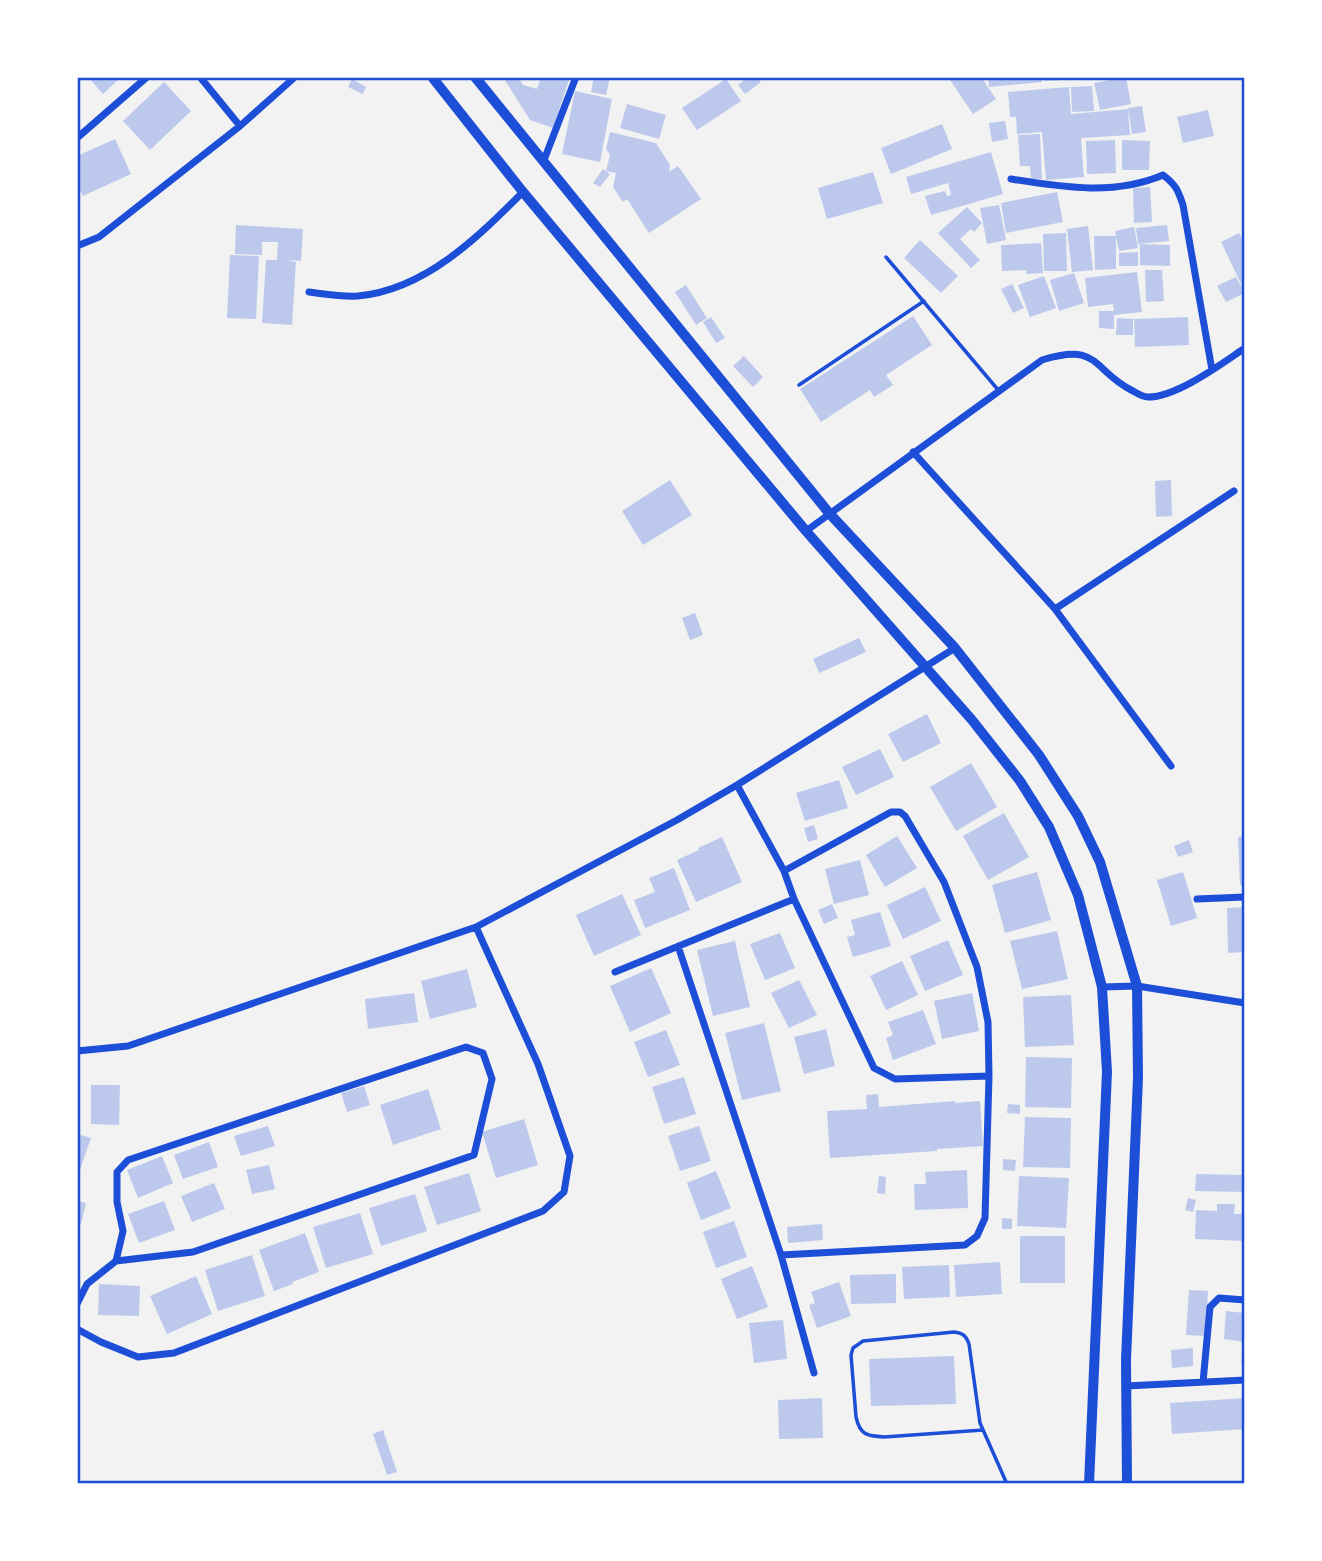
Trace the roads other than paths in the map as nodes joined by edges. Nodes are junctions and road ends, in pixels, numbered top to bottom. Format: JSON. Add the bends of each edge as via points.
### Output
{"nodes":[{"id":1,"x":147,"y":77,"type":"edge"},
{"id":2,"x":200,"y":77,"type":"edge"},
{"id":3,"x":295,"y":77,"type":"edge"},
{"id":4,"x":432,"y":77,"type":"edge"},
{"id":5,"x":475,"y":77,"type":"edge"},
{"id":6,"x":576,"y":77,"type":"edge"},
{"id":7,"x":240,"y":126,"type":"junction"},
{"id":8,"x":77,"y":138,"type":"edge"},
{"id":9,"x":544,"y":160,"type":"junction"},
{"id":10,"x":1011,"y":179,"type":"dead end"},
{"id":11,"x":523,"y":192,"type":"junction"},
{"id":12,"x":77,"y":246,"type":"edge"},
{"id":13,"x":886,"y":257,"type":"dead end"},
{"id":14,"x":309,"y":292,"type":"dead end"},
{"id":15,"x":923,"y":301,"type":"junction"},
{"id":16,"x":1245,"y":348,"type":"edge"},
{"id":17,"x":1212,"y":370,"type":"junction"},
{"id":18,"x":799,"y":385,"type":"dead end"},
{"id":19,"x":999,"y":391,"type":"junction"},
{"id":20,"x":914,"y":452,"type":"junction"},
{"id":21,"x":1234,"y":491,"type":"dead end"},
{"id":22,"x":829,"y":513,"type":"junction"},
{"id":23,"x":806,"y":531,"type":"junction"},
{"id":24,"x":1055,"y":609,"type":"junction"},
{"id":25,"x":955,"y":648,"type":"junction"},
{"id":26,"x":926,"y":667,"type":"junction"},
{"id":27,"x":1171,"y":766,"type":"dead end"},
{"id":28,"x":737,"y":785,"type":"junction"},
{"id":29,"x":784,"y":871,"type":"junction"},
{"id":30,"x":1245,"y":897,"type":"edge"},
{"id":31,"x":794,"y":899,"type":"junction"},
{"id":32,"x":1197,"y":899,"type":"dead end"},
{"id":33,"x":476,"y":927,"type":"junction"},
{"id":34,"x":678,"y":946,"type":"junction"},
{"id":35,"x":615,"y":972,"type":"dead end"},
{"id":36,"x":1102,"y":986,"type":"junction"},
{"id":37,"x":1137,"y":986,"type":"junction"},
{"id":38,"x":1245,"y":1003,"type":"edge"},
{"id":39,"x":77,"y":1051,"type":"edge"},
{"id":40,"x":989,"y":1076,"type":"junction"},
{"id":41,"x":781,"y":1255,"type":"junction"},
{"id":42,"x":116,"y":1261,"type":"junction"},
{"id":43,"x":1245,"y":1300,"type":"edge"},
{"id":44,"x":77,"y":1304,"type":"edge"},
{"id":45,"x":77,"y":1329,"type":"edge"},
{"id":46,"x":814,"y":1373,"type":"dead end"},
{"id":47,"x":1245,"y":1380,"type":"edge"},
{"id":48,"x":1203,"y":1382,"type":"junction"},
{"id":49,"x":1126,"y":1386,"type":"junction"},
{"id":50,"x":983,"y":1430,"type":"junction"},
{"id":51,"x":1007,"y":1484,"type":"edge"},
{"id":52,"x":1089,"y":1484,"type":"edge"},
{"id":53,"x":1127,"y":1484,"type":"edge"}],
"edges":[{"from":1,"to":8,"type":"street"},
{"from":2,"to":7,"type":"street"},
{"from":3,"to":7,"type":"street"},
{"from":4,"to":11,"type":"street"},
{"from":5,"to":9,"type":"street"},
{"from":6,"to":9,"type":"street"},
{"from":7,"to":12,"type":"street","via":[[99,237]]},
{"from":9,"to":22,"type":"street"},
{"from":10,"to":17,"type":"street","via":[[1073,188],[1144,183],[1163,175],[1171,181],[1183,205]]},
{"from":11,"to":14,"type":"street","via":[[462,248],[403,285],[355,296]]},
{"from":11,"to":23,"type":"street"},
{"from":13,"to":15,"type":"lane"},
{"from":15,"to":18,"type":"lane"},
{"from":15,"to":19,"type":"lane"},
{"from":16,"to":17,"type":"street"},
{"from":17,"to":19,"type":"street","via":[[1166,394],[1145,397],[1124,387],[1096,361],[1082,354],[1061,354],[1042,360]]},
{"from":19,"to":20,"type":"street"},
{"from":20,"to":22,"type":"street"},
{"from":20,"to":24,"type":"street"},
{"from":21,"to":24,"type":"street"},
{"from":22,"to":23,"type":"street"},
{"from":22,"to":25,"type":"street"},
{"from":23,"to":26,"type":"street"},
{"from":24,"to":27,"type":"street"},
{"from":25,"to":26,"type":"street"},
{"from":25,"to":37,"type":"street","via":[[1039,755],[1079,816],[1101,862]]},
{"from":26,"to":28,"type":"street"},
{"from":26,"to":36,"type":"street","via":[[1020,781],[1049,827],[1078,895]]},
{"from":28,"to":29,"type":"street"},
{"from":28,"to":33,"type":"street"},
{"from":29,"to":31,"type":"street"},
{"from":29,"to":40,"type":"street","via":[[891,812],[905,816],[944,882],[977,967],[988,1022]]},
{"from":30,"to":32,"type":"street"},
{"from":31,"to":34,"type":"street"},
{"from":31,"to":40,"type":"street","via":[[874,1068],[895,1079]]},
{"from":33,"to":39,"type":"street","via":[[128,1046]]},
{"from":33,"to":45,"type":"street","via":[[538,1064],[570,1156],[564,1192],[543,1211],[174,1353],[138,1357]]},
{"from":34,"to":35,"type":"street"},
{"from":34,"to":41,"type":"street"},
{"from":36,"to":37,"type":"street"},
{"from":36,"to":52,"type":"street","via":[[1107,1072]]},
{"from":37,"to":38,"type":"street"},
{"from":37,"to":49,"type":"street","via":[[1138,1078]]},
{"from":40,"to":41,"type":"street","via":[[985,1218],[977,1236],[965,1245]]},
{"from":41,"to":46,"type":"street"},
{"from":42,"to":42,"type":"street","via":[[193,1252],[474,1155],[492,1079],[483,1052],[466,1047],[128,1160],[117,1172],[122,1231]]},
{"from":42,"to":44,"type":"street","via":[[87,1284]]},
{"from":43,"to":48,"type":"street","via":[[1219,1298],[1210,1307]]},
{"from":47,"to":48,"type":"street"},
{"from":48,"to":49,"type":"street"},
{"from":49,"to":53,"type":"street"},
{"from":50,"to":50,"type":"lane","via":[[969,1344],[962,1333],[863,1341],[853,1348],[856,1417],[864,1433],[884,1437]]},
{"from":50,"to":51,"type":"lane"}]}
